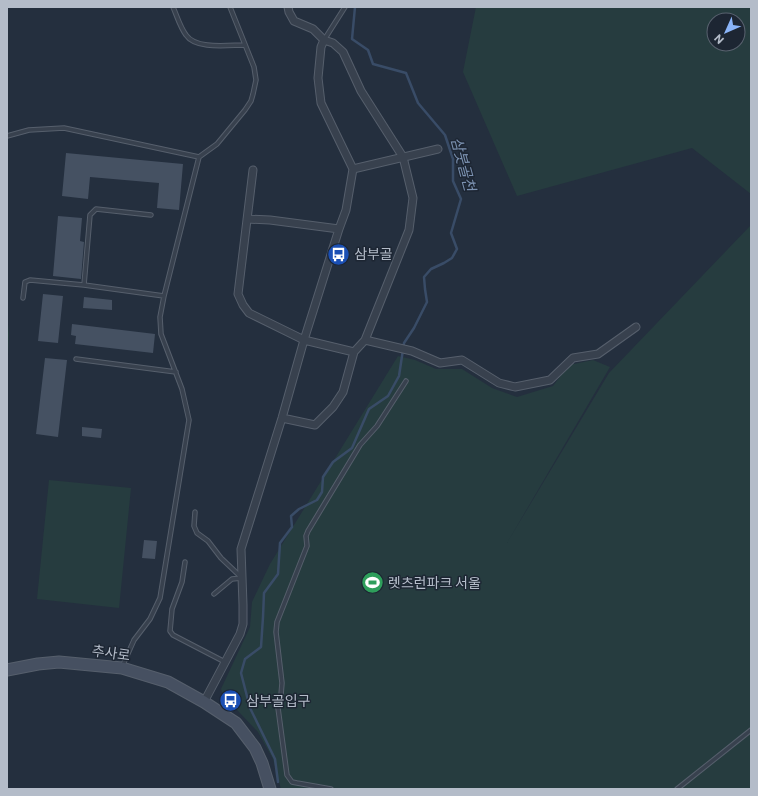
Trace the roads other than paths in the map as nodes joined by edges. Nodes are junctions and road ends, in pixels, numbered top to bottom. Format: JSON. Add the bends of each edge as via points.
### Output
{"nodes":[{"id":1,"x":173,"y":7,"type":"edge"},
{"id":2,"x":230,"y":7,"type":"edge"},
{"id":3,"x":288,"y":7,"type":"edge"},
{"id":4,"x":345,"y":7,"type":"edge"},
{"id":5,"x":324,"y":40,"type":"junction"},
{"id":6,"x":245,"y":45,"type":"junction"},
{"id":7,"x":7,"y":136,"type":"edge"},
{"id":8,"x":438,"y":149,"type":"dead end"},
{"id":9,"x":199,"y":157,"type":"junction"},
{"id":10,"x":403,"y":158,"type":"junction"},
{"id":11,"x":354,"y":169,"type":"junction"},
{"id":12,"x":253,"y":170,"type":"dead end"},
{"id":13,"x":151,"y":215,"type":"dead end"},
{"id":14,"x":247,"y":219,"type":"junction"},
{"id":15,"x":339,"y":229,"type":"junction"},
{"id":16,"x":84,"y":285,"type":"junction"},
{"id":17,"x":164,"y":296,"type":"junction"},
{"id":18,"x":23,"y":298,"type":"dead end"},
{"id":19,"x":636,"y":328,"type":"dead end"},
{"id":20,"x":304,"y":340,"type":"junction"},
{"id":21,"x":365,"y":340,"type":"junction"},
{"id":22,"x":354,"y":352,"type":"junction"},
{"id":23,"x":76,"y":359,"type":"dead end"},
{"id":24,"x":176,"y":372,"type":"junction"},
{"id":25,"x":406,"y":381,"type":"dead end"},
{"id":26,"x":282,"y":418,"type":"junction"},
{"id":27,"x":195,"y":512,"type":"dead end"},
{"id":28,"x":185,"y":562,"type":"dead end"},
{"id":29,"x":242,"y":578,"type":"junction"},
{"id":30,"x":214,"y":594,"type":"dead end"},
{"id":31,"x":225,"y":662,"type":"junction"},
{"id":32,"x":122,"y":668,"type":"junction"},
{"id":33,"x":7,"y":670,"type":"edge"},
{"id":34,"x":204,"y":702,"type":"junction"},
{"id":35,"x":751,"y":730,"type":"edge"},
{"id":36,"x":270,"y":789,"type":"edge"},
{"id":37,"x":331,"y":789,"type":"edge"},
{"id":38,"x":676,"y":789,"type":"edge"}],
"edges":[{"from":1,"to":6,"type":"lane","via":[[186,35],[192,41],[205,45]]},
{"from":2,"to":6,"type":"lane"},
{"from":3,"to":5,"type":"street","via":[[294,21],[313,29]]},
{"from":4,"to":5,"type":"lane"},
{"from":5,"to":10,"type":"street","via":[[333,43],[343,52],[361,91]]},
{"from":5,"to":11,"type":"street","via":[[318,78],[321,103]]},
{"from":6,"to":9,"type":"lane","via":[[256,80],[251,102],[216,144]]},
{"from":7,"to":9,"type":"lane","via":[[29,130],[64,128]]},
{"from":8,"to":10,"type":"street"},
{"from":9,"to":17,"type":"lane"},
{"from":10,"to":11,"type":"street"},
{"from":10,"to":21,"type":"street","via":[[413,198],[409,230]]},
{"from":11,"to":15,"type":"street","via":[[346,210]]},
{"from":12,"to":14,"type":"street"},
{"from":13,"to":16,"type":"lane","via":[[96,209],[90,215]]},
{"from":14,"to":15,"type":"street"},
{"from":14,"to":20,"type":"street","via":[[238,294],[243,305],[249,313]]},
{"from":15,"to":20,"type":"street"},
{"from":16,"to":17,"type":"lane"},
{"from":16,"to":18,"type":"lane","via":[[30,280],[25,282]]},
{"from":17,"to":24,"type":"lane","via":[[160,317],[161,334]]},
{"from":19,"to":21,"type":"street","via":[[598,354],[573,358],[550,380],[515,387],[498,383],[462,360],[440,363],[396,346]]},
{"from":20,"to":22,"type":"street"},
{"from":20,"to":26,"type":"street"},
{"from":21,"to":22,"type":"street"},
{"from":22,"to":26,"type":"street","via":[[343,392],[333,407],[315,425]]},
{"from":23,"to":24,"type":"lane"},
{"from":24,"to":32,"type":"lane","via":[[189,420],[160,598],[150,619],[134,640]]},
{"from":25,"to":37,"type":"lane","via":[[377,426],[360,445],[308,531],[307,546],[277,622],[282,683],[278,708],[287,775],[292,782]]},
{"from":26,"to":29,"type":"street","via":[[241,549]]},
{"from":27,"to":29,"type":"lane","via":[[194,526],[197,533]]},
{"from":28,"to":31,"type":"lane","via":[[182,582],[172,609],[170,631],[173,635]]},
{"from":29,"to":30,"type":"lane","via":[[232,579]]},
{"from":29,"to":31,"type":"street","via":[[243,624]]},
{"from":31,"to":34,"type":"street"},
{"from":32,"to":33,"type":"street","name":"추사로","via":[[59,662]]},
{"from":32,"to":34,"type":"street","name":"추사로","via":[[168,682]]},
{"from":34,"to":36,"type":"street","name":"추사로","via":[[236,723],[246,734],[262,763]]},
{"from":35,"to":38,"type":"lane"}]}
